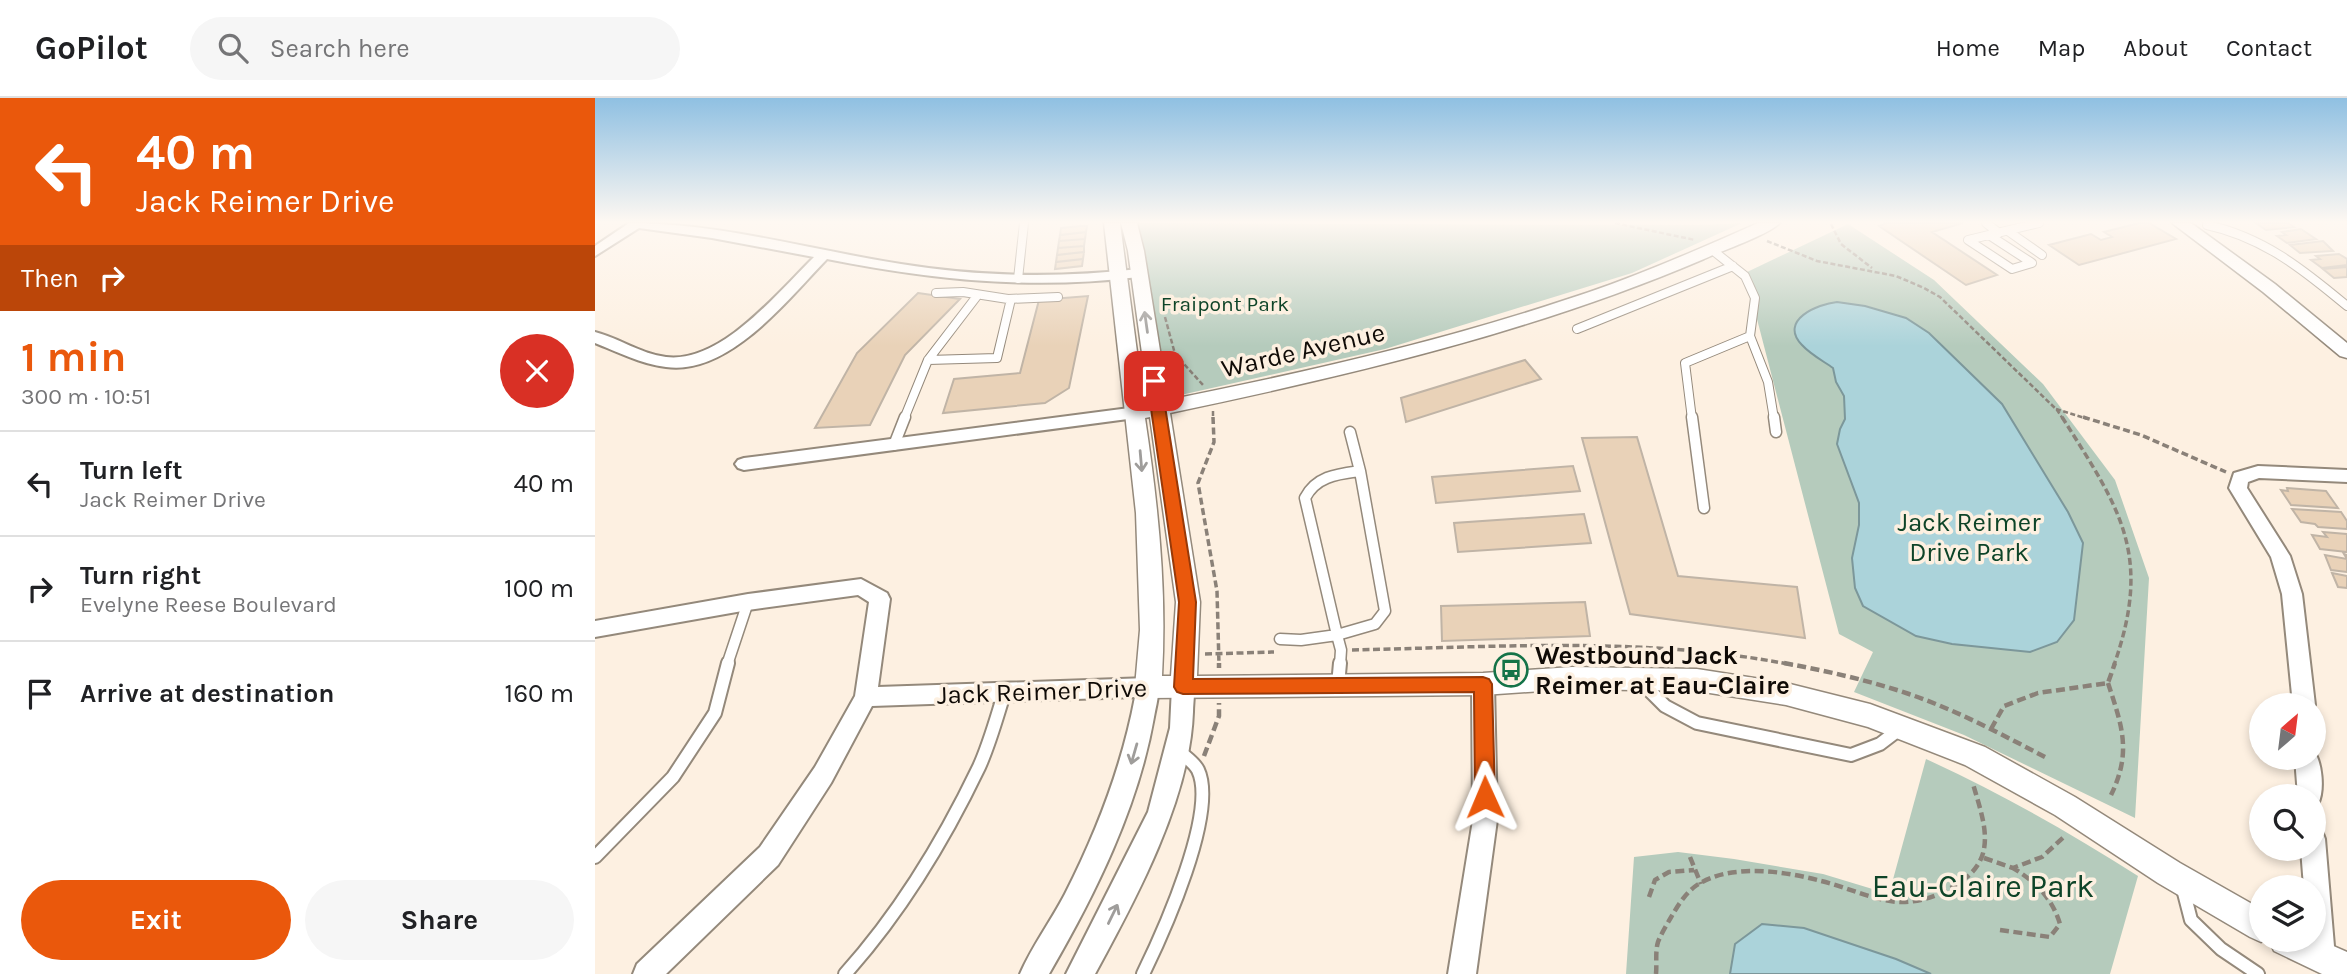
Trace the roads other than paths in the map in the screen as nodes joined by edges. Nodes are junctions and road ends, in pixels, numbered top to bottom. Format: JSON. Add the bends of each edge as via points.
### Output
{"nodes":[{"id":1,"x":814,"y":264,"type":"edge"},
{"id":2,"x":879,"y":264,"type":"edge"},
{"id":3,"x":1020,"y":264,"type":"edge"},
{"id":4,"x":1114,"y":264,"type":"edge"},
{"id":5,"x":1137,"y":264,"type":"edge"},
{"id":6,"x":1661,"y":264,"type":"edge"},
{"id":7,"x":1730,"y":264,"type":"edge"},
{"id":8,"x":2004,"y":264,"type":"edge"},
{"id":9,"x":2029,"y":264,"type":"edge"},
{"id":10,"x":2236,"y":264,"type":"edge"},
{"id":11,"x":2258,"y":264,"type":"edge"},
{"id":12,"x":2293,"y":264,"type":"edge"},
{"id":13,"x":1733,"y":266,"type":"junction"},
{"id":14,"x":1139,"y":273,"type":"junction"},
{"id":15,"x":1115,"y":276,"type":"junction"},
{"id":16,"x":1018,"y":279,"type":"junction"},
{"id":17,"x":936,"y":293,"type":"dead end"},
{"id":18,"x":977,"y":296,"type":"junction"},
{"id":19,"x":1058,"y":297,"type":"dead end"},
{"id":20,"x":1011,"y":299,"type":"junction"},
{"id":21,"x":2347,"y":306,"type":"edge"},
{"id":22,"x":1577,"y":329,"type":"dead end"},
{"id":23,"x":1750,"y":336,"type":"junction"},
{"id":24,"x":595,"y":337,"type":"edge"},
{"id":25,"x":2347,"y":338,"type":"edge"},
{"id":26,"x":2347,"y":352,"type":"edge"},
{"id":27,"x":927,"y":360,"type":"junction"},
{"id":28,"x":1158,"y":408,"type":"junction"},
{"id":29,"x":1137,"y":412,"type":"junction"},
{"id":30,"x":1350,"y":432,"type":"dead end"},
{"id":31,"x":1776,"y":432,"type":"dead end"},
{"id":32,"x":894,"y":445,"type":"junction"},
{"id":33,"x":744,"y":464,"type":"dead end"},
{"id":34,"x":1360,"y":471,"type":"junction"},
{"id":35,"x":2347,"y":476,"type":"edge"},
{"id":36,"x":1704,"y":508,"type":"dead end"},
{"id":37,"x":748,"y":602,"type":"junction"},
{"id":38,"x":597,"y":634,"type":"edge"},
{"id":39,"x":1337,"y":634,"type":"junction"},
{"id":40,"x":1280,"y":639,"type":"dead end"},
{"id":41,"x":1638,"y":679,"type":"junction"},
{"id":42,"x":1483,"y":684,"type":"junction"},
{"id":43,"x":1338,"y":685,"type":"junction"},
{"id":44,"x":1148,"y":687,"type":"junction"},
{"id":45,"x":1183,"y":687,"type":"junction"},
{"id":46,"x":1005,"y":691,"type":"junction"},
{"id":47,"x":2303,"y":693,"type":"edge"},
{"id":48,"x":866,"y":697,"type":"junction"},
{"id":49,"x":1902,"y":728,"type":"junction"},
{"id":50,"x":1176,"y":748,"type":"junction"},
{"id":51,"x":595,"y":857,"type":"edge"},
{"id":52,"x":2317,"y":861,"type":"edge"},
{"id":53,"x":2181,"y":879,"type":"junction"},
{"id":54,"x":2249,"y":919,"type":"edge"},
{"id":55,"x":2310,"y":952,"type":"edge"},
{"id":56,"x":2335,"y":964,"type":"edge"},
{"id":57,"x":647,"y":974,"type":"edge"},
{"id":58,"x":845,"y":974,"type":"edge"},
{"id":59,"x":1034,"y":974,"type":"edge"},
{"id":60,"x":1080,"y":974,"type":"edge"},
{"id":61,"x":1143,"y":974,"type":"edge"},
{"id":62,"x":1462,"y":974,"type":"edge"},
{"id":63,"x":2258,"y":974,"type":"edge"}],
"edges":[{"from":1,"to":24,"type":"street","via":[[730,345],[709,356],[674,363]]},
{"from":2,"to":16,"type":"street","via":[[936,274]]},
{"from":3,"to":16,"type":"lane"},
{"from":4,"to":15,"type":"street"},
{"from":5,"to":14,"type":"street"},
{"from":6,"to":28,"type":"street","name":"Warde Avenue","via":[[1547,313],[1399,355]]},
{"from":7,"to":13,"type":"lane"},
{"from":8,"to":9,"type":"lane","via":[[2012,269]]},
{"from":10,"to":26,"type":"street"},
{"from":11,"to":25,"type":"street"},
{"from":12,"to":21,"type":"lane"},
{"from":13,"to":22,"type":"lane"},
{"from":13,"to":23,"type":"lane","via":[[1745,276],[1755,298]]},
{"from":14,"to":15,"type":"street"},
{"from":28,"to":14,"type":"street","one_way":true},
{"from":15,"to":16,"type":"street"},
{"from":15,"to":29,"type":"street"},
{"from":17,"to":18,"type":"lane","via":[[947,290]]},
{"from":18,"to":20,"type":"lane"},
{"from":18,"to":27,"type":"lane"},
{"from":19,"to":20,"type":"lane"},
{"from":20,"to":27,"type":"lane","via":[[997,358]]},
{"from":23,"to":31,"type":"lane","via":[[1769,382]]},
{"from":23,"to":36,"type":"lane","via":[[1685,363]]},
{"from":27,"to":32,"type":"lane"},
{"from":28,"to":29,"type":"street","name":"Warde Avenue"},
{"from":28,"to":45,"type":"street","via":[[1188,602]]},
{"from":29,"to":32,"type":"street","name":"Warde Avenue"},
{"from":29,"to":44,"type":"street","one_way":true,"via":[[1153,604]]},
{"from":30,"to":34,"type":"lane"},
{"from":32,"to":33,"type":"street","name":"Warde Avenue"},
{"from":34,"to":39,"type":"lane","via":[[1385,611],[1376,624]]},
{"from":34,"to":39,"type":"lane","via":[[1317,481],[1305,498]]},
{"from":35,"to":47,"type":"street","via":[[2258,472],[2240,478],[2238,488],[2280,556],[2292,594]]},
{"from":37,"to":38,"type":"street"},
{"from":37,"to":48,"type":"street","via":[[861,587],[880,599]]},
{"from":37,"to":51,"type":"lane","via":[[715,713],[673,777]]},
{"from":39,"to":40,"type":"lane","via":[[1307,641]]},
{"from":39,"to":43,"type":"lane","via":[[1341,650]]},
{"from":41,"to":42,"type":"street","name":"Jack Reimer Drive"},
{"from":41,"to":49,"type":"street","name":"Jack Reimer Drive","via":[[1697,680],[1786,694]]},
{"from":41,"to":49,"type":"lane","via":[[1665,706],[1697,723],[1851,755],[1880,744]]},
{"from":42,"to":43,"type":"street","name":"Jack Reimer Drive"},
{"from":42,"to":62,"type":"street","via":[[1485,820]]},
{"from":43,"to":45,"type":"street","name":"Jack Reimer Drive"},
{"from":44,"to":45,"type":"street","name":"Jack Reimer Drive"},
{"from":44,"to":46,"type":"street","name":"Jack Reimer Drive"},
{"from":44,"to":59,"type":"street","one_way":true,"via":[[1122,795],[1066,922]]},
{"from":45,"to":50,"type":"street"},
{"from":46,"to":48,"type":"street","name":"Jack Reimer Drive"},
{"from":46,"to":58,"type":"lane","via":[[980,765],[935,849],[872,944]]},
{"from":48,"to":57,"type":"street","via":[[823,775],[769,856]]},
{"from":49,"to":53,"type":"street","name":"Jack Reimer Drive","via":[[1975,756],[2066,806]]},
{"from":60,"to":50,"type":"street","one_way":true,"via":[[1160,814]]},
{"from":50,"to":61,"type":"lane","via":[[1199,771],[1204,806],[1186,869]]},
{"from":52,"to":56,"type":"street"},
{"from":53,"to":54,"type":"street","name":"Jack Reimer Drive"},
{"from":53,"to":63,"type":"lane","via":[[2190,920],[2221,950]]},
{"from":55,"to":56,"type":"street"}]}
